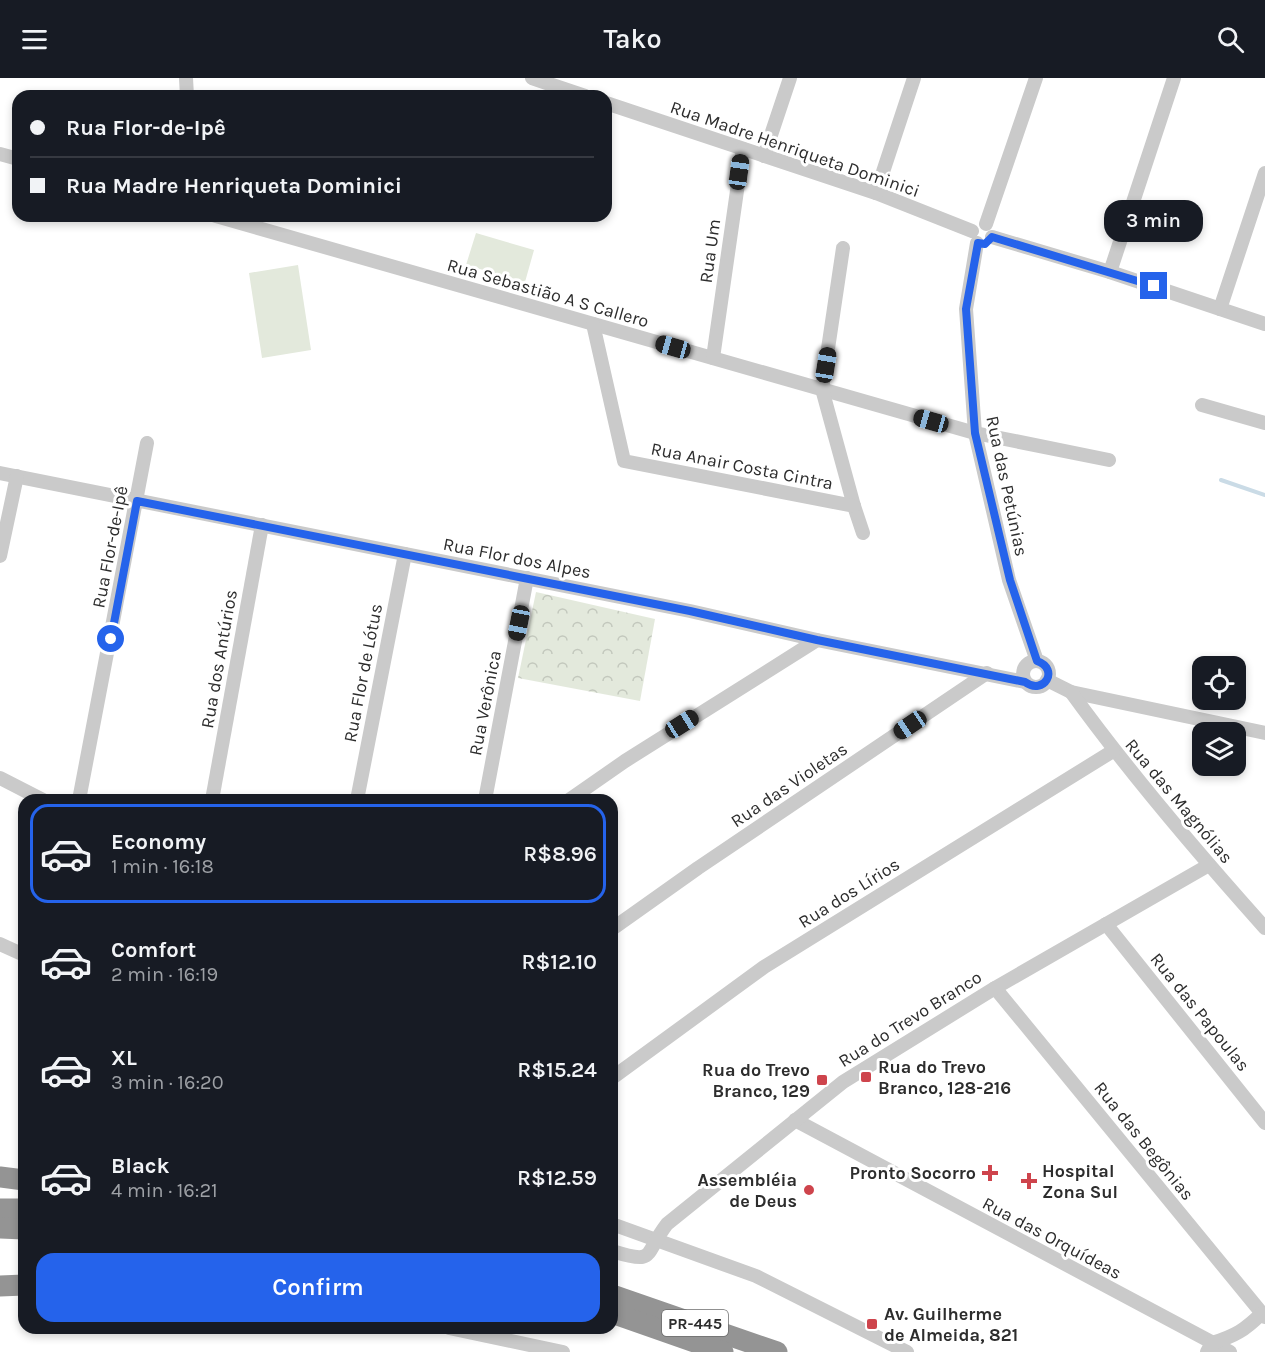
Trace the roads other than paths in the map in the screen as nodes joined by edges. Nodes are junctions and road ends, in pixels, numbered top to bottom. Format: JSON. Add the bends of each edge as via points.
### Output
{"nodes":[{"id":1,"x":532,"y":78,"type":"edge"},
{"id":2,"x":790,"y":78,"type":"edge"},
{"id":3,"x":914,"y":78,"type":"edge"},
{"id":4,"x":1036,"y":78,"type":"edge"},
{"id":5,"x":1174,"y":78,"type":"edge"},
{"id":6,"x":552,"y":81,"type":"edge"},
{"id":7,"x":572,"y":90,"type":"edge"},
{"id":8,"x":612,"y":105,"type":"edge"},
{"id":9,"x":743,"y":149,"type":"junction"},
{"id":10,"x":764,"y":156,"type":"junction"},
{"id":11,"x":1265,"y":173,"type":"edge"},
{"id":12,"x":876,"y":193,"type":"junction"},
{"id":13,"x":237,"y":222,"type":"edge"},
{"id":14,"x":986,"y":224,"type":"junction"},
{"id":15,"x":975,"y":237,"type":"junction"},
{"id":16,"x":992,"y":237,"type":"junction"},
{"id":17,"x":843,"y":248,"type":"dead end"},
{"id":18,"x":1110,"y":272,"type":"junction"},
{"id":19,"x":1220,"y":309,"type":"junction"},
{"id":20,"x":593,"y":324,"type":"junction"},
{"id":21,"x":1265,"y":324,"type":"edge"},
{"id":22,"x":713,"y":358,"type":"junction"},
{"id":23,"x":822,"y":389,"type":"junction"},
{"id":24,"x":1202,"y":405,"type":"dead end"},
{"id":25,"x":1265,"y":423,"type":"edge"},
{"id":26,"x":975,"y":433,"type":"junction"},
{"id":27,"x":147,"y":443,"type":"dead end"},
{"id":28,"x":1109,"y":460,"type":"dead end"},
{"id":29,"x":0,"y":473,"type":"edge"},
{"id":30,"x":16,"y":476,"type":"junction"},
{"id":31,"x":137,"y":501,"type":"junction"},
{"id":32,"x":854,"y":506,"type":"junction"},
{"id":33,"x":262,"y":525,"type":"junction"},
{"id":34,"x":863,"y":533,"type":"dead end"},
{"id":35,"x":405,"y":554,"type":"junction"},
{"id":36,"x":0,"y":556,"type":"edge"},
{"id":37,"x":527,"y":578,"type":"junction"},
{"id":38,"x":817,"y":640,"type":"junction"},
{"id":39,"x":1037,"y":661,"type":"junction"},
{"id":40,"x":987,"y":674,"type":"junction"},
{"id":41,"x":1047,"y":680,"type":"junction"},
{"id":42,"x":1025,"y":682,"type":"junction"},
{"id":43,"x":1071,"y":692,"type":"junction"},
{"id":44,"x":1265,"y":733,"type":"edge"},
{"id":45,"x":1113,"y":751,"type":"junction"},
{"id":46,"x":0,"y":778,"type":"edge"},
{"id":47,"x":31,"y":794,"type":"edge"},
{"id":48,"x":80,"y":794,"type":"edge"},
{"id":49,"x":213,"y":794,"type":"edge"},
{"id":50,"x":358,"y":794,"type":"edge"},
{"id":51,"x":486,"y":794,"type":"edge"},
{"id":52,"x":578,"y":794,"type":"edge"},
{"id":53,"x":1209,"y":865,"type":"junction"},
{"id":54,"x":1106,"y":924,"type":"junction"},
{"id":55,"x":618,"y":925,"type":"edge"},
{"id":56,"x":1265,"y":928,"type":"edge"},
{"id":57,"x":0,"y":944,"type":"edge"},
{"id":58,"x":18,"y":953,"type":"edge"},
{"id":59,"x":995,"y":988,"type":"junction"},
{"id":60,"x":618,"y":1074,"type":"edge"},
{"id":61,"x":795,"y":1120,"type":"junction"},
{"id":62,"x":1264,"y":1120,"type":"edge"},
{"id":63,"x":18,"y":1174,"type":"edge"},
{"id":64,"x":0,"y":1176,"type":"edge"},
{"id":65,"x":18,"y":1179,"type":"edge"},
{"id":66,"x":0,"y":1209,"type":"edge"},
{"id":67,"x":18,"y":1209,"type":"edge"},
{"id":68,"x":618,"y":1226,"type":"edge"},
{"id":69,"x":0,"y":1228,"type":"edge"},
{"id":70,"x":18,"y":1229,"type":"edge"},
{"id":71,"x":656,"y":1239,"type":"junction"},
{"id":72,"x":618,"y":1253,"type":"edge"},
{"id":73,"x":18,"y":1285,"type":"edge"},
{"id":74,"x":0,"y":1286,"type":"edge"},
{"id":75,"x":618,"y":1288,"type":"edge"},
{"id":76,"x":618,"y":1297,"type":"edge"},
{"id":77,"x":618,"y":1315,"type":"edge"},
{"id":78,"x":1263,"y":1315,"type":"edge"},
{"id":79,"x":482,"y":1334,"type":"edge"},
{"id":80,"x":504,"y":1338,"type":"junction"},
{"id":81,"x":1210,"y":1347,"type":"edge"},
{"id":82,"x":768,"y":1348,"type":"edge"},
{"id":83,"x":500,"y":1352,"type":"edge"},
{"id":84,"x":563,"y":1352,"type":"edge"},
{"id":85,"x":723,"y":1352,"type":"edge"},
{"id":86,"x":908,"y":1352,"type":"edge"},
{"id":87,"x":1230,"y":1352,"type":"edge"}],
"edges":[{"from":1,"to":6,"type":"street"},
{"from":2,"to":10,"type":"street"},
{"from":3,"to":12,"type":"street"},
{"from":4,"to":14,"type":"street"},
{"from":5,"to":18,"type":"street"},
{"from":6,"to":7,"type":"street"},
{"from":8,"to":9,"type":"street","name":"Rua Madre Henriqueta Dominici"},
{"from":9,"to":10,"type":"street","name":"Rua Madre Henriqueta Dominici"},
{"from":9,"to":22,"type":"street","name":"Rua Um"},
{"from":10,"to":12,"type":"street","name":"Rua Madre Henriqueta Dominici"},
{"from":11,"to":19,"type":"street"},
{"from":12,"to":15,"type":"street","name":"Rua Madre Henriqueta Dominici"},
{"from":13,"to":20,"type":"street","name":"Rua Sebastião A S Callero"},
{"from":14,"to":15,"type":"street","via":[[976,225]]},
{"from":14,"to":16,"type":"street"},
{"from":15,"to":16,"type":"street","via":[[985,244]]},
{"from":15,"to":26,"type":"street","name":"Rua das Petúnias","via":[[966,309]]},
{"from":16,"to":18,"type":"street"},
{"from":17,"to":23,"type":"street"},
{"from":18,"to":19,"type":"street"},
{"from":19,"to":21,"type":"street"},
{"from":20,"to":22,"type":"street","name":"Rua Sebastião A S Callero"},
{"from":20,"to":32,"type":"street","name":"Rua Anair Costa Cintra","via":[[624,461]]},
{"from":22,"to":23,"type":"street","name":"Rua Sebastião A S Callero"},
{"from":23,"to":26,"type":"street","name":"Rua Sebastião A S Callero"},
{"from":23,"to":32,"type":"street"},
{"from":24,"to":25,"type":"street"},
{"from":26,"to":28,"type":"street","name":"Rua Sebastião A S Callero"},
{"from":26,"to":39,"type":"street","name":"Rua das Petúnias","via":[[1010,580]]},
{"from":27,"to":31,"type":"street","name":"Rua Flor-de-Ipê"},
{"from":29,"to":30,"type":"street","name":"Rua Flor dos Alpes"},
{"from":30,"to":31,"type":"street","name":"Rua Flor dos Alpes"},
{"from":30,"to":36,"type":"street"},
{"from":31,"to":33,"type":"street","name":"Rua Flor dos Alpes"},
{"from":31,"to":48,"type":"street","name":"Rua Flor-de-Ipê"},
{"from":32,"to":34,"type":"street"},
{"from":33,"to":35,"type":"street","name":"Rua Flor dos Alpes"},
{"from":33,"to":49,"type":"street","name":"Rua dos Antúrios"},
{"from":35,"to":37,"type":"street","name":"Rua Flor dos Alpes"},
{"from":35,"to":50,"type":"street","name":"Rua Flor de Lótus"},
{"from":37,"to":38,"type":"street","name":"Rua Flor dos Alpes"},
{"from":37,"to":51,"type":"street","name":"Rua Verônica"},
{"from":38,"to":40,"type":"street","name":"Rua Flor dos Alpes"},
{"from":38,"to":52,"type":"street"},
{"from":39,"to":41,"type":"street","via":[[1047,668]]},
{"from":39,"to":42,"type":"street","via":[[1029,662],[1023,669]]},
{"from":40,"to":42,"type":"street","name":"Rua Flor dos Alpes"},
{"from":40,"to":55,"type":"street","name":"Rua das Violetas"},
{"from":41,"to":42,"type":"street","via":[[1037,687]]},
{"from":41,"to":43,"type":"street"},
{"from":43,"to":44,"type":"street"},
{"from":43,"to":45,"type":"street","name":"Rua das Magnólias"},
{"from":45,"to":53,"type":"street","name":"Rua das Magnólias"},
{"from":45,"to":60,"type":"street","name":"Rua dos Lírios","via":[[764,967]]},
{"from":46,"to":47,"type":"street"},
{"from":53,"to":54,"type":"street","name":"Rua do Trevo Branco"},
{"from":53,"to":56,"type":"street","name":"Rua das Magnólias"},
{"from":54,"to":59,"type":"street","name":"Rua do Trevo Branco"},
{"from":54,"to":62,"type":"street","name":"Rua das Papoulas"},
{"from":57,"to":58,"type":"street"},
{"from":59,"to":61,"type":"street","name":"Rua do Trevo Branco","via":[[843,1082]]},
{"from":59,"to":78,"type":"street","name":"Rua das Begônias"},
{"from":61,"to":71,"type":"street","name":"Rua do Trevo Branco","via":[[667,1224]]},
{"from":61,"to":81,"type":"street","name":"Rua das Orquídeas"},
{"from":63,"to":64,"type":"street"},
{"from":64,"to":65,"type":"highway"},
{"from":66,"to":67,"type":"highway"},
{"from":68,"to":71,"type":"street"},
{"from":69,"to":70,"type":"highway"},
{"from":71,"to":72,"type":"street","name":"Rua do Trevo Branco","via":[[643,1258]]},
{"from":71,"to":86,"type":"street","via":[[756,1276]]},
{"from":73,"to":74,"type":"highway"},
{"from":75,"to":82,"type":"highway","via":[[700,1315]]},
{"from":76,"to":82,"type":"highway","number":"PR-445"},
{"from":77,"to":85,"type":"highway","number":"PR-445"},
{"from":78,"to":81,"type":"street","via":[[1233,1337]]},
{"from":79,"to":80,"type":"street"},
{"from":80,"to":83,"type":"street"},
{"from":80,"to":84,"type":"street"},
{"from":81,"to":87,"type":"street","name":"Rua das Orquídeas"}]}
